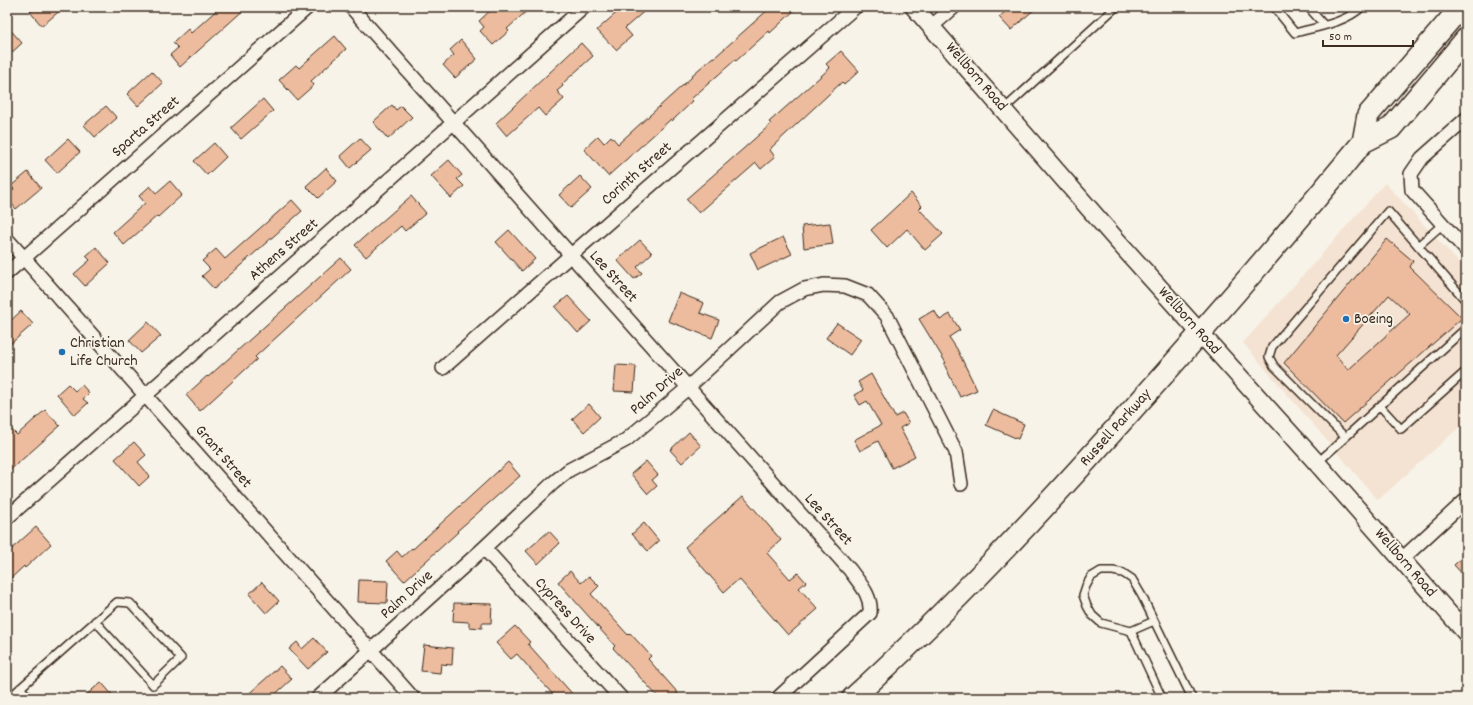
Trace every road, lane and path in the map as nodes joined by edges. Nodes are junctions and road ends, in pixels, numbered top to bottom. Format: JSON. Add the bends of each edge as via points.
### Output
{"nodes":[{"id":1,"x":308,"y":7,"type":"edge"},
{"id":2,"x":351,"y":7,"type":"edge"},
{"id":3,"x":584,"y":7,"type":"edge"},
{"id":4,"x":855,"y":7,"type":"edge"},
{"id":5,"x":914,"y":7,"type":"edge"},
{"id":6,"x":954,"y":7,"type":"edge"},
{"id":7,"x":1116,"y":7,"type":"edge"},
{"id":8,"x":1274,"y":7,"type":"edge"},
{"id":9,"x":1308,"y":7,"type":"edge"},
{"id":10,"x":1362,"y":7,"type":"edge"},
{"id":11,"x":1461,"y":7,"type":"edge"},
{"id":12,"x":1324,"y":25,"type":"junction"},
{"id":13,"x":932,"y":26,"type":"junction"},
{"id":14,"x":1466,"y":39,"type":"edge"},
{"id":15,"x":1004,"y":109,"type":"junction"},
{"id":16,"x":1466,"y":118,"type":"edge"},
{"id":17,"x":454,"y":123,"type":"junction"},
{"id":18,"x":1362,"y":142,"type":"junction"},
{"id":19,"x":1443,"y":224,"type":"junction"},
{"id":20,"x":7,"y":239,"type":"edge"},
{"id":21,"x":1418,"y":246,"type":"junction"},
{"id":22,"x":1466,"y":250,"type":"edge"},
{"id":23,"x":570,"y":255,"type":"junction"},
{"id":24,"x":24,"y":258,"type":"junction"},
{"id":25,"x":7,"y":273,"type":"edge"},
{"id":26,"x":1466,"y":300,"type":"edge"},
{"id":27,"x":1466,"y":328,"type":"edge"},
{"id":28,"x":1200,"y":334,"type":"junction"},
{"id":29,"x":443,"y":368,"type":"dead end"},
{"id":30,"x":1466,"y":371,"type":"edge"},
{"id":31,"x":688,"y":388,"type":"junction"},
{"id":32,"x":145,"y":395,"type":"junction"},
{"id":33,"x":1380,"y":406,"type":"junction"},
{"id":34,"x":1346,"y":437,"type":"junction"},
{"id":35,"x":1317,"y":463,"type":"junction"},
{"id":36,"x":961,"y":484,"type":"dead end"},
{"id":37,"x":1466,"y":500,"type":"edge"},
{"id":38,"x":7,"y":518,"type":"edge"},
{"id":39,"x":484,"y":548,"type":"junction"},
{"id":40,"x":1402,"y":559,"type":"junction"},
{"id":41,"x":95,"y":621,"type":"junction"},
{"id":42,"x":1154,"y":621,"type":"junction"},
{"id":43,"x":1131,"y":631,"type":"junction"},
{"id":44,"x":1466,"y":633,"type":"edge"},
{"id":45,"x":370,"y":650,"type":"junction"},
{"id":46,"x":20,"y":688,"type":"junction"},
{"id":47,"x":9,"y":698,"type":"edge"},
{"id":48,"x":30,"y":698,"type":"edge"},
{"id":49,"x":318,"y":698,"type":"edge"},
{"id":50,"x":413,"y":698,"type":"edge"},
{"id":51,"x":621,"y":698,"type":"edge"},
{"id":52,"x":778,"y":698,"type":"edge"},
{"id":53,"x":853,"y":698,"type":"edge"},
{"id":54,"x":1162,"y":698,"type":"edge"},
{"id":55,"x":1192,"y":698,"type":"edge"}],
"edges":[{"from":1,"to":24,"type":"street","name":"Sparta Street"},
{"from":2,"to":17,"type":"street","name":"Lee Street"},
{"from":3,"to":17,"type":"street","name":"Athens Street"},
{"from":4,"to":23,"type":"street","name":"Corinth Street"},
{"from":5,"to":13,"type":"street","name":"Wellborn Road"},
{"from":6,"to":13,"type":"street"},
{"from":7,"to":15,"type":"lane"},
{"from":8,"to":12,"type":"lane","via":[[1295,33]]},
{"from":9,"to":12,"type":"lane"},
{"from":10,"to":12,"type":"lane","via":[[1353,15]]},
{"from":11,"to":18,"type":"main road","name":"Russell Parkway","via":[[1368,115]]},
{"from":13,"to":15,"type":"street","name":"Wellborn Road"},
{"from":14,"to":18,"type":"main road","name":"Russell Parkway","via":[[1391,128]]},
{"from":15,"to":28,"type":"street","name":"Wellborn Road"},
{"from":16,"to":19,"type":"street","via":[[1422,158],[1411,174],[1412,190]]},
{"from":17,"to":23,"type":"street","name":"Lee Street"},
{"from":17,"to":32,"type":"street","name":"Athens Street"},
{"from":18,"to":28,"type":"main road","name":"Russell Parkway"},
{"from":19,"to":21,"type":"lane"},
{"from":19,"to":22,"type":"street"},
{"from":20,"to":24,"type":"street","name":"Grant Street"},
{"from":21,"to":26,"type":"lane"},
{"from":21,"to":34,"type":"lane","via":[[1388,211],[1272,347],[1269,357],[1274,366]]},
{"from":23,"to":29,"type":"street","name":"Corinth Street"},
{"from":23,"to":31,"type":"street","name":"Lee Street"},
{"from":24,"to":25,"type":"street","name":"Sparta Street"},
{"from":24,"to":32,"type":"street","name":"Grant Street"},
{"from":27,"to":33,"type":"lane"},
{"from":28,"to":35,"type":"street","name":"Wellborn Road"},
{"from":28,"to":53,"type":"main road","name":"Russell Parkway","via":[[1071,479],[978,577]]},
{"from":30,"to":33,"type":"lane","via":[[1401,429]]},
{"from":31,"to":36,"type":"street","name":"Palm Drive","via":[[780,302],[804,289],[824,285],[845,286],[868,295],[887,316],[956,452]]},
{"from":31,"to":39,"type":"street","name":"Palm Drive","via":[[626,440],[569,470]]},
{"from":31,"to":52,"type":"street","name":"Lee Street","via":[[850,570],[867,594],[871,605],[870,613]]},
{"from":32,"to":38,"type":"street","name":"Athens Street"},
{"from":32,"to":45,"type":"street","name":"Grant Street"},
{"from":33,"to":34,"type":"lane"},
{"from":34,"to":35,"type":"lane"},
{"from":35,"to":40,"type":"street","name":"Wellborn Road"},
{"from":37,"to":40,"type":"street"},
{"from":39,"to":45,"type":"street","name":"Palm Drive"},
{"from":39,"to":51,"type":"street","name":"Cypress Drive"},
{"from":40,"to":44,"type":"street","name":"Wellborn Road"},
{"from":41,"to":41,"type":"lane","via":[[117,602],[130,604],[181,658],[153,685]]},
{"from":41,"to":46,"type":"lane"},
{"from":42,"to":43,"type":"lane"},
{"from":42,"to":43,"type":"lane","via":[[1132,580],[1113,571],[1101,572],[1091,577],[1084,595],[1092,615],[1101,622]]},
{"from":42,"to":55,"type":"lane"},
{"from":43,"to":54,"type":"lane"},
{"from":45,"to":49,"type":"street","name":"Palm Drive"},
{"from":45,"to":50,"type":"street","name":"Grant Street"},
{"from":46,"to":47,"type":"lane"},
{"from":46,"to":48,"type":"lane"}]}
